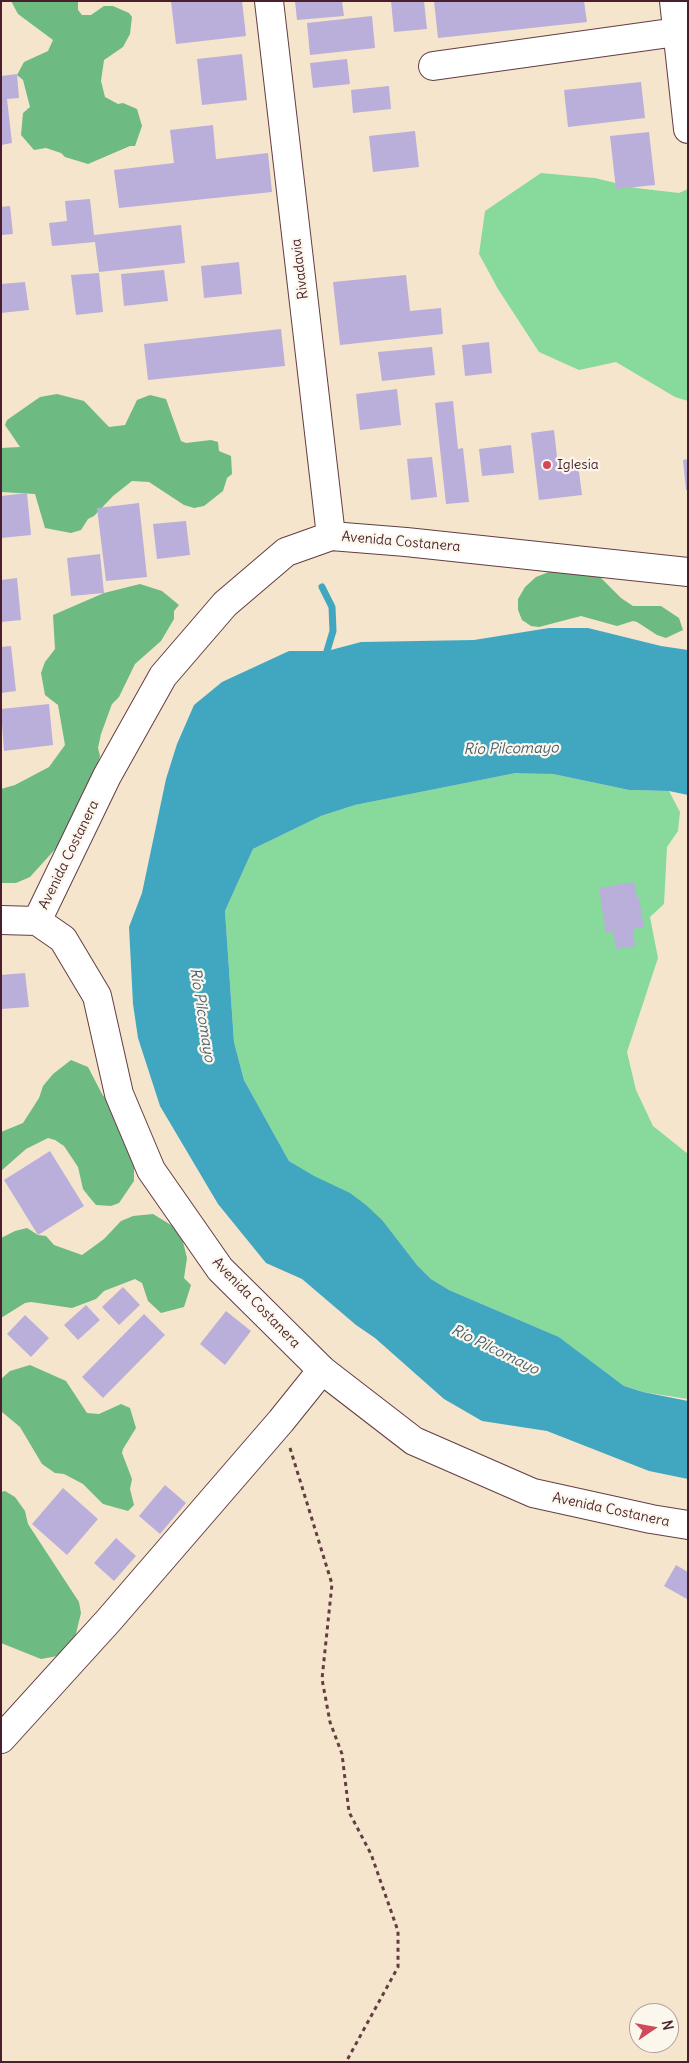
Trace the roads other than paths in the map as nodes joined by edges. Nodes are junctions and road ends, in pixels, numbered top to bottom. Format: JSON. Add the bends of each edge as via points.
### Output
{"nodes":[{"id":1,"x":269,"y":1,"type":"edge"},
{"id":2,"x":674,"y":1,"type":"edge"},
{"id":3,"x":677,"y":32,"type":"junction"},
{"id":4,"x":434,"y":66,"type":"dead end"},
{"id":5,"x":688,"y":129,"type":"edge"},
{"id":6,"x":331,"y":536,"type":"junction"},
{"id":7,"x":688,"y":572,"type":"edge"},
{"id":8,"x":1,"y":920,"type":"edge"},
{"id":9,"x":37,"y":921,"type":"junction"},
{"id":10,"x":322,"y":1370,"type":"junction"},
{"id":11,"x":688,"y":1525,"type":"edge"},
{"id":12,"x":1,"y":1739,"type":"edge"}],
"edges":[{"from":1,"to":6,"type":"street","name":"Rivadavia"},
{"from":2,"to":3,"type":"street"},
{"from":3,"to":4,"type":"street"},
{"from":3,"to":5,"type":"street"},
{"from":6,"to":7,"type":"street","name":"Avenida Costanera"},
{"from":6,"to":9,"type":"street","name":"Avenida Costanera","via":[[286,552],[225,604],[163,676],[107,776]]},
{"from":8,"to":9,"type":"street"},
{"from":9,"to":10,"type":"street","name":"Avenida Costanera","via":[[63,939],[97,996],[119,1094],[151,1170],[220,1269]]},
{"from":10,"to":11,"type":"street","name":"Avenida Costanera","via":[[414,1441],[533,1493]]},
{"from":10,"to":12,"type":"street","via":[[109,1620]]}]}
